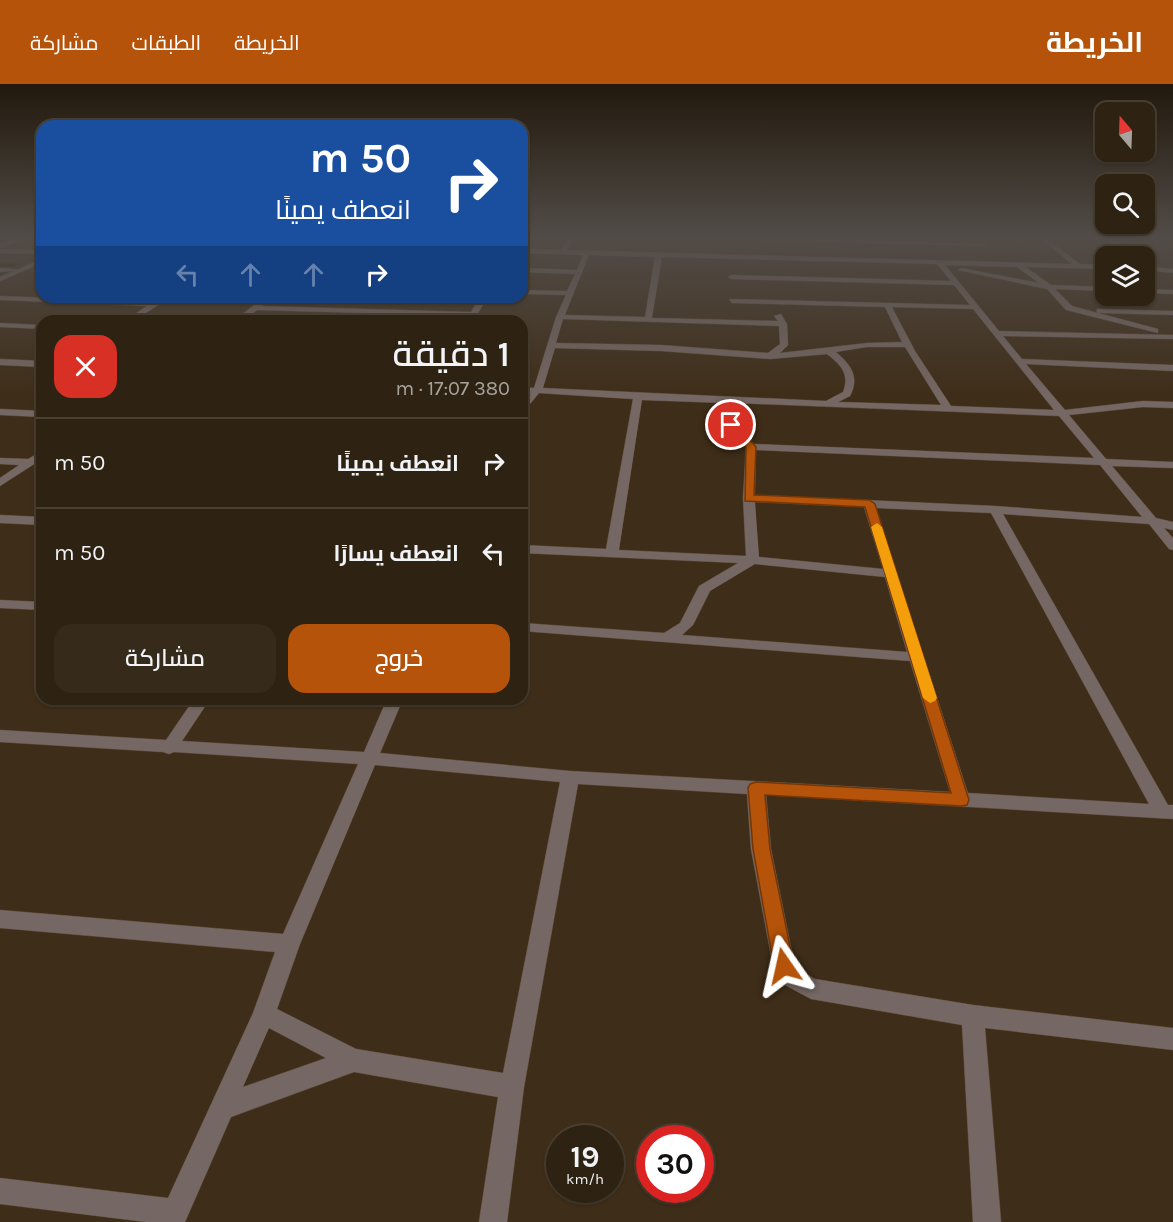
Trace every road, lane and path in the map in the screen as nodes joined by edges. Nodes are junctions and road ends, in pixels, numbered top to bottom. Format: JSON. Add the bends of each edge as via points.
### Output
{"nodes":[{"id":1,"x":653,"y":291,"type":"edge"},
{"id":2,"x":732,"y":291,"type":"edge"},
{"id":3,"x":738,"y":291,"type":"edge"},
{"id":4,"x":963,"y":291,"type":"edge"},
{"id":5,"x":1053,"y":291,"type":"edge"},
{"id":6,"x":1155,"y":291,"type":"edge"},
{"id":7,"x":528,"y":292,"type":"edge"},
{"id":8,"x":1173,"y":292,"type":"edge"},
{"id":9,"x":569,"y":293,"type":"joint"},
{"id":10,"x":0,"y":298,"type":"edge"},
{"id":11,"x":36,"y":298,"type":"edge"},
{"id":12,"x":769,"y":302,"type":"junction"},
{"id":13,"x":136,"y":303,"type":"edge"},
{"id":14,"x":261,"y":303,"type":"edge"},
{"id":15,"x":351,"y":303,"type":"dead end"},
{"id":16,"x":481,"y":303,"type":"edge"},
{"id":17,"x":155,"y":304,"type":"joint"},
{"id":18,"x":887,"y":304,"type":"junction"},
{"id":19,"x":975,"y":306,"type":"junction"},
{"id":20,"x":255,"y":308,"type":"junction"},
{"id":21,"x":344,"y":310,"type":"junction"},
{"id":22,"x":1073,"y":310,"type":"junction"},
{"id":23,"x":1173,"y":313,"type":"edge"},
{"id":24,"x":475,"y":314,"type":"joint"},
{"id":25,"x":138,"y":315,"type":"edge"},
{"id":26,"x":246,"y":315,"type":"edge"},
{"id":27,"x":560,"y":318,"type":"junction"},
{"id":28,"x":648,"y":320,"type":"junction"},
{"id":29,"x":731,"y":321,"type":"junction"},
{"id":30,"x":783,"y":324,"type":"junction"},
{"id":31,"x":0,"y":325,"type":"edge"},
{"id":32,"x":36,"y":327,"type":"edge"},
{"id":33,"x":996,"y":333,"type":"junction"},
{"id":34,"x":1173,"y":337,"type":"edge"},
{"id":35,"x":908,"y":344,"type":"junction"},
{"id":36,"x":551,"y":345,"type":"junction"},
{"id":37,"x":829,"y":351,"type":"junction"},
{"id":38,"x":770,"y":356,"type":"junction"},
{"id":39,"x":0,"y":362,"type":"edge"},
{"id":40,"x":1018,"y":362,"type":"junction"},
{"id":41,"x":36,"y":364,"type":"edge"},
{"id":42,"x":1173,"y":368,"type":"edge"},
{"id":43,"x":538,"y":389,"type":"junction"},
{"id":44,"x":528,"y":390,"type":"edge"},
{"id":45,"x":638,"y":397,"type":"junction"},
{"id":46,"x":729,"y":400,"type":"junction"},
{"id":47,"x":528,"y":401,"type":"edge"},
{"id":48,"x":829,"y":403,"type":"junction"},
{"id":49,"x":1173,"y":405,"type":"edge"},
{"id":50,"x":948,"y":409,"type":"junction"},
{"id":51,"x":0,"y":412,"type":"edge"},
{"id":52,"x":1063,"y":413,"type":"junction"},
{"id":53,"x":36,"y":414,"type":"edge"},
{"id":54,"x":751,"y":447,"type":"junction"},
{"id":55,"x":36,"y":457,"type":"edge"},
{"id":56,"x":0,"y":461,"type":"edge"},
{"id":57,"x":28,"y":462,"type":"junction"},
{"id":58,"x":1104,"y":462,"type":"junction"},
{"id":59,"x":1173,"y":465,"type":"edge"},
{"id":60,"x":0,"y":483,"type":"edge"},
{"id":61,"x":749,"y":498,"type":"junction"},
{"id":62,"x":869,"y":504,"type":"junction"},
{"id":63,"x":995,"y":510,"type":"junction"},
{"id":64,"x":0,"y":519,"type":"edge"},
{"id":65,"x":36,"y":521,"type":"edge"},
{"id":66,"x":1152,"y":521,"type":"junction"},
{"id":67,"x":1173,"y":526,"type":"edge"},
{"id":68,"x":1173,"y":546,"type":"edge"},
{"id":69,"x":528,"y":549,"type":"edge"},
{"id":70,"x":612,"y":552,"type":"junction"},
{"id":71,"x":753,"y":560,"type":"junction"},
{"id":72,"x":892,"y":574,"type":"junction"},
{"id":73,"x":0,"y":604,"type":"edge"},
{"id":74,"x":36,"y":606,"type":"edge"},
{"id":75,"x":528,"y":627,"type":"edge"},
{"id":76,"x":667,"y":638,"type":"junction"},
{"id":77,"x":918,"y":657,"type":"junction"},
{"id":78,"x":198,"y":705,"type":"edge"},
{"id":79,"x":391,"y":705,"type":"edge"},
{"id":80,"x":0,"y":736,"type":"edge"},
{"id":81,"x":169,"y":748,"type":"junction"},
{"id":82,"x":367,"y":758,"type":"junction"},
{"id":83,"x":570,"y":777,"type":"junction"},
{"id":84,"x":756,"y":788,"type":"junction"},
{"id":85,"x":961,"y":800,"type":"junction"},
{"id":86,"x":1168,"y":812,"type":"edge"},
{"id":87,"x":0,"y":919,"type":"edge"},
{"id":88,"x":289,"y":944,"type":"junction"},
{"id":89,"x":264,"y":1014,"type":"junction"},
{"id":90,"x":973,"y":1016,"type":"junction"},
{"id":91,"x":1173,"y":1039,"type":"edge"},
{"id":92,"x":354,"y":1060,"type":"junction"},
{"id":93,"x":512,"y":1087,"type":"junction"},
{"id":94,"x":223,"y":1107,"type":"junction"},
{"id":95,"x":0,"y":1191,"type":"edge"},
{"id":96,"x":173,"y":1217,"type":"edge"},
{"id":97,"x":493,"y":1222,"type":"edge"},
{"id":98,"x":987,"y":1222,"type":"edge"}],
"edges":[{"from":1,"to":28,"type":"street"},
{"from":2,"to":29,"type":"street"},
{"from":3,"to":12,"type":"street"},
{"from":4,"to":19,"type":"street"},
{"from":5,"to":22,"type":"street"},
{"from":6,"to":8,"type":"street"},
{"from":7,"to":9,"type":"street"},
{"from":9,"to":27,"type":"street"},
{"from":10,"to":11,"type":"street"},
{"from":12,"to":18,"type":"street"},
{"from":12,"to":30,"type":"street"},
{"from":13,"to":17,"type":"street"},
{"from":14,"to":20,"type":"street"},
{"from":15,"to":21,"type":"street"},
{"from":16,"to":24,"type":"street"},
{"from":17,"to":25,"type":"street"},
{"from":18,"to":19,"type":"street"},
{"from":18,"to":35,"type":"street"},
{"from":19,"to":33,"type":"street"},
{"from":20,"to":21,"type":"street"},
{"from":20,"to":26,"type":"street"},
{"from":21,"to":24,"type":"street"},
{"from":22,"to":23,"type":"street"},
{"from":22,"to":34,"type":"street"},
{"from":27,"to":28,"type":"street"},
{"from":27,"to":36,"type":"street"},
{"from":28,"to":29,"type":"street"},
{"from":29,"to":30,"type":"street"},
{"from":30,"to":38,"type":"street","via":[[784,345]]},
{"from":31,"to":32,"type":"street"},
{"from":33,"to":34,"type":"street"},
{"from":33,"to":40,"type":"street"},
{"from":35,"to":37,"type":"street"},
{"from":35,"to":50,"type":"street"},
{"from":36,"to":38,"type":"street"},
{"from":36,"to":43,"type":"street"},
{"from":37,"to":38,"type":"street"},
{"from":37,"to":48,"type":"street","via":[[849,369],[851,376],[847,394]]},
{"from":39,"to":41,"type":"street"},
{"from":40,"to":42,"type":"street"},
{"from":40,"to":52,"type":"street"},
{"from":43,"to":44,"type":"street"},
{"from":43,"to":45,"type":"street"},
{"from":43,"to":47,"type":"street"},
{"from":45,"to":46,"type":"street"},
{"from":45,"to":70,"type":"street"},
{"from":46,"to":48,"type":"street"},
{"from":46,"to":54,"type":"street","via":[[731,425]]},
{"from":48,"to":50,"type":"street"},
{"from":49,"to":52,"type":"street","via":[[1143,404]]},
{"from":50,"to":52,"type":"street"},
{"from":51,"to":53,"type":"street"},
{"from":52,"to":58,"type":"street"},
{"from":54,"to":58,"type":"street"},
{"from":54,"to":61,"type":"street"},
{"from":55,"to":57,"type":"street"},
{"from":56,"to":57,"type":"street"},
{"from":57,"to":60,"type":"street"},
{"from":58,"to":59,"type":"street"},
{"from":58,"to":66,"type":"street"},
{"from":61,"to":62,"type":"street"},
{"from":61,"to":71,"type":"street"},
{"from":62,"to":63,"type":"street"},
{"from":62,"to":72,"type":"street"},
{"from":63,"to":66,"type":"street"},
{"from":63,"to":86,"type":"street"},
{"from":64,"to":65,"type":"street"},
{"from":66,"to":67,"type":"street"},
{"from":66,"to":68,"type":"street"},
{"from":69,"to":70,"type":"street"},
{"from":70,"to":71,"type":"street"},
{"from":71,"to":72,"type":"street"},
{"from":71,"to":76,"type":"street","via":[[704,589],[686,625]]},
{"from":72,"to":77,"type":"street"},
{"from":73,"to":74,"type":"street"},
{"from":75,"to":76,"type":"street"},
{"from":76,"to":77,"type":"street"},
{"from":77,"to":85,"type":"street"},
{"from":78,"to":81,"type":"street"},
{"from":79,"to":82,"type":"street"},
{"from":80,"to":81,"type":"street"},
{"from":81,"to":82,"type":"street"},
{"from":82,"to":83,"type":"street"},
{"from":82,"to":88,"type":"street"},
{"from":83,"to":84,"type":"street"},
{"from":83,"to":93,"type":"street"},
{"from":84,"to":85,"type":"street"},
{"from":84,"to":90,"type":"street","via":[[761,849],[784,966],[793,978],[811,989]]},
{"from":85,"to":86,"type":"street"},
{"from":87,"to":88,"type":"street"},
{"from":88,"to":89,"type":"street"},
{"from":89,"to":92,"type":"street"},
{"from":89,"to":94,"type":"street"},
{"from":90,"to":91,"type":"street"},
{"from":90,"to":98,"type":"street"},
{"from":92,"to":93,"type":"street"},
{"from":92,"to":94,"type":"street"},
{"from":93,"to":97,"type":"street"},
{"from":94,"to":96,"type":"street"},
{"from":95,"to":96,"type":"street"}]}
